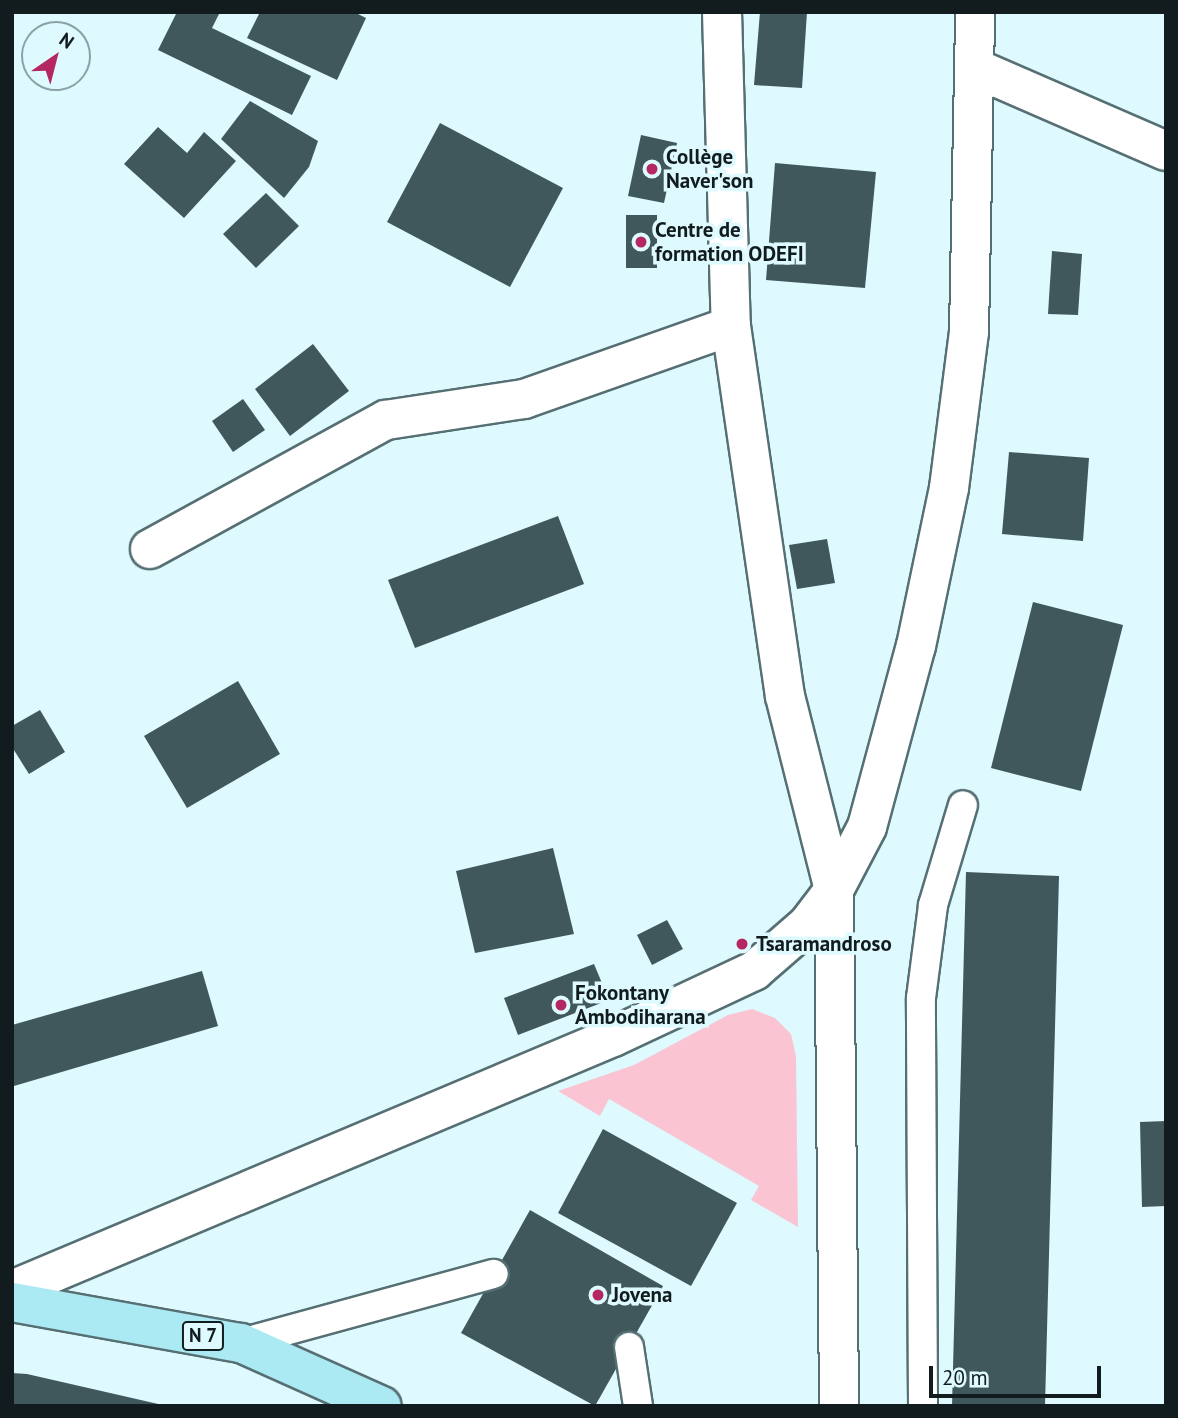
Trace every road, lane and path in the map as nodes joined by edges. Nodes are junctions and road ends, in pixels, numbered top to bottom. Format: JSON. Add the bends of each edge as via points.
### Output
{"nodes":[{"id":1,"x":722,"y":12,"type":"edge"},
{"id":2,"x":975,"y":12,"type":"edge"},
{"id":3,"x":975,"y":68,"type":"junction"},
{"id":4,"x":1166,"y":151,"type":"edge"},
{"id":5,"x":731,"y":326,"type":"junction"},
{"id":6,"x":150,"y":549,"type":"dead end"},
{"id":7,"x":963,"y":806,"type":"dead end"},
{"id":8,"x":834,"y":890,"type":"junction"},
{"id":9,"x":494,"y":1274,"type":"dead end"},
{"id":10,"x":12,"y":1290,"type":"edge"},
{"id":11,"x":12,"y":1302,"type":"edge"},
{"id":12,"x":241,"y":1343,"type":"junction"},
{"id":13,"x":629,"y":1346,"type":"dead end"},
{"id":14,"x":382,"y":1406,"type":"edge"},
{"id":15,"x":638,"y":1406,"type":"edge"},
{"id":16,"x":839,"y":1406,"type":"edge"},
{"id":17,"x":923,"y":1406,"type":"edge"}],
"edges":[{"from":1,"to":5,"type":"street"},
{"from":2,"to":3,"type":"street"},
{"from":3,"to":4,"type":"street"},
{"from":3,"to":8,"type":"street","via":[[969,332],[949,488],[916,646],[867,827]]},
{"from":5,"to":6,"type":"street","via":[[524,399],[386,420]]},
{"from":5,"to":8,"type":"street","via":[[785,696]]},
{"from":7,"to":17,"type":"lane","via":[[933,905],[921,998]]},
{"from":8,"to":10,"type":"street","via":[[808,924],[754,971],[613,1037]]},
{"from":8,"to":16,"type":"street"},
{"from":9,"to":12,"type":"lane"},
{"from":11,"to":12,"type":"main road","number":"N 7"},
{"from":12,"to":14,"type":"main road","number":"N 7"},
{"from":13,"to":15,"type":"lane"}]}
